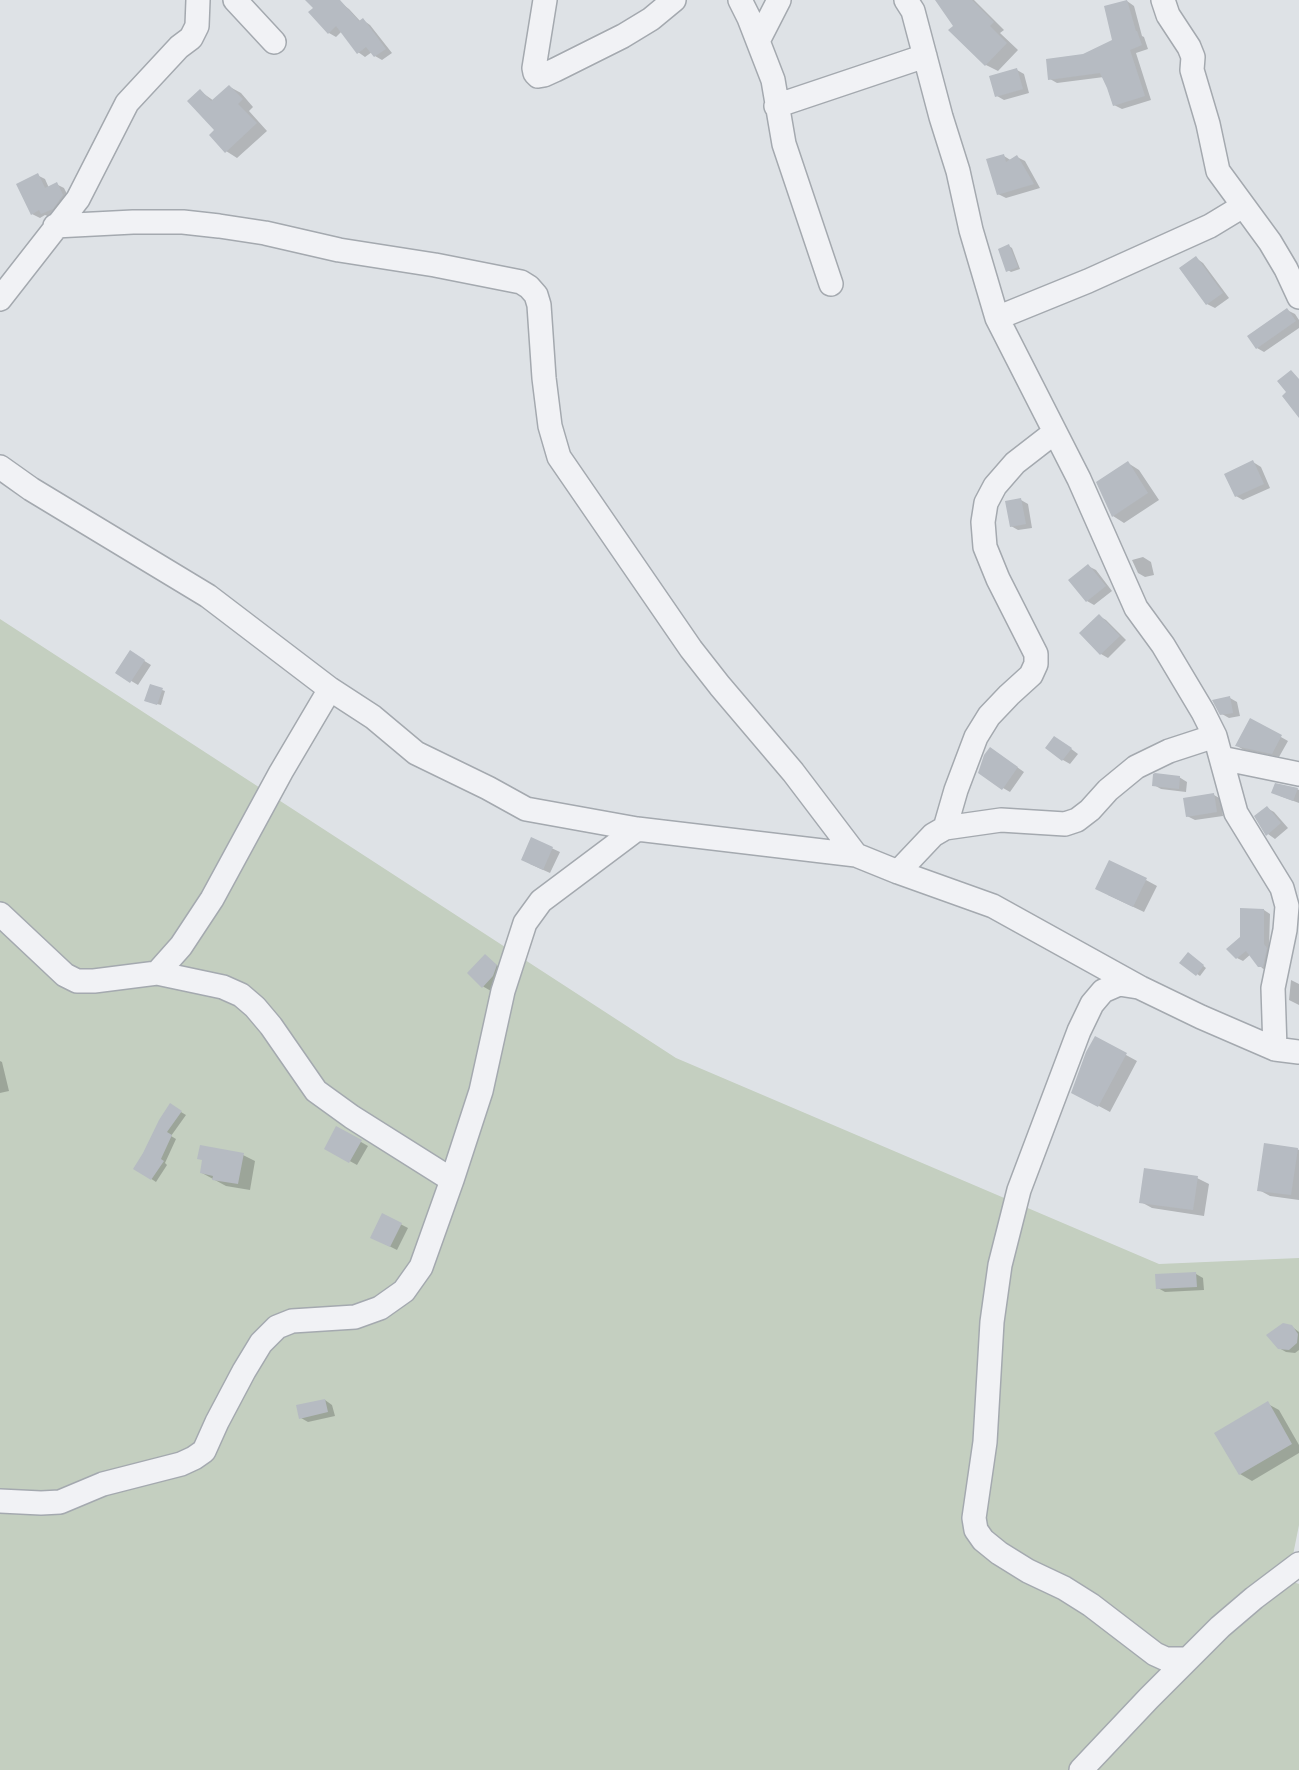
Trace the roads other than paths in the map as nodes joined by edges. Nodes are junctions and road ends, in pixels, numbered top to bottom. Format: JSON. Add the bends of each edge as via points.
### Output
{"nodes":[{"id":1,"x":198,"y":0,"type":"edge"},
{"id":2,"x":235,"y":0,"type":"edge"},
{"id":3,"x":545,"y":0,"type":"edge"},
{"id":4,"x":674,"y":0,"type":"edge"},
{"id":5,"x":740,"y":0,"type":"edge"},
{"id":6,"x":779,"y":0,"type":"edge"},
{"id":7,"x":906,"y":0,"type":"edge"},
{"id":8,"x":1163,"y":0,"type":"edge"},
{"id":9,"x":758,"y":41,"type":"junction"},
{"id":10,"x":274,"y":42,"type":"dead end"},
{"id":11,"x":925,"y":57,"type":"junction"},
{"id":12,"x":776,"y":106,"type":"junction"},
{"id":13,"x":1243,"y":206,"type":"junction"},
{"id":14,"x":55,"y":226,"type":"junction"},
{"id":15,"x":831,"y":284,"type":"dead end"},
{"id":16,"x":1299,"y":297,"type":"edge"},
{"id":17,"x":0,"y":299,"type":"edge"},
{"id":18,"x":997,"y":318,"type":"junction"},
{"id":19,"x":1055,"y":432,"type":"junction"},
{"id":20,"x":0,"y":467,"type":"edge"},
{"id":21,"x":330,"y":689,"type":"junction"},
{"id":22,"x":1215,"y":736,"type":"junction"},
{"id":23,"x":1221,"y":758,"type":"junction"},
{"id":24,"x":1299,"y":774,"type":"edge"},
{"id":25,"x":945,"y":828,"type":"junction"},
{"id":26,"x":637,"y":830,"type":"junction"},
{"id":27,"x":856,"y":855,"type":"junction"},
{"id":28,"x":898,"y":872,"type":"junction"},
{"id":29,"x":0,"y":914,"type":"edge"},
{"id":30,"x":157,"y":973,"type":"junction"},
{"id":31,"x":1141,"y":988,"type":"junction"},
{"id":32,"x":1275,"y":1049,"type":"junction"},
{"id":33,"x":1299,"y":1052,"type":"edge"},
{"id":34,"x":452,"y":1180,"type":"junction"},
{"id":35,"x":0,"y":1500,"type":"edge"},
{"id":36,"x":1299,"y":1564,"type":"edge"},
{"id":37,"x":1188,"y":1659,"type":"junction"},
{"id":38,"x":1081,"y":1770,"type":"edge"}],
"edges":[{"from":1,"to":14,"type":"street","via":[[197,26],[191,38],[127,103],[78,199]]},
{"from":2,"to":10,"type":"street"},
{"from":3,"to":4,"type":"street","via":[[534,68],[538,76],[623,36]]},
{"from":5,"to":9,"type":"street"},
{"from":6,"to":9,"type":"street"},
{"from":7,"to":11,"type":"street"},
{"from":8,"to":13,"type":"street","via":[[1194,57],[1192,71],[1218,171]]},
{"from":9,"to":12,"type":"street","via":[[773,80]]},
{"from":11,"to":12,"type":"street"},
{"from":11,"to":18,"type":"street"},
{"from":12,"to":15,"type":"street"},
{"from":13,"to":16,"type":"street","via":[[1270,242]]},
{"from":13,"to":18,"type":"street","via":[[1210,226]]},
{"from":14,"to":17,"type":"street"},
{"from":14,"to":27,"type":"street","via":[[133,222],[219,226],[529,286],[539,305],[550,426],[559,457],[691,649]]},
{"from":18,"to":19,"type":"street"},
{"from":19,"to":22,"type":"street","via":[[1136,608],[1163,645]]},
{"from":19,"to":25,"type":"street","via":[[1015,463],[986,503],[985,547],[1036,654],[1036,664],[976,737]]},
{"from":20,"to":21,"type":"street","via":[[208,596]]},
{"from":21,"to":26,"type":"street","via":[[373,716],[416,753],[526,809]]},
{"from":21,"to":30,"type":"street","via":[[212,899]]},
{"from":22,"to":23,"type":"street"},
{"from":22,"to":25,"type":"street","via":[[1136,767],[1077,820],[1065,824],[1000,820]]},
{"from":23,"to":24,"type":"street"},
{"from":23,"to":32,"type":"street","via":[[1236,813],[1282,888],[1287,906],[1273,988]]},
{"from":25,"to":28,"type":"street"},
{"from":26,"to":27,"type":"street"},
{"from":26,"to":34,"type":"street","via":[[541,901],[526,923]]},
{"from":27,"to":28,"type":"street"},
{"from":28,"to":31,"type":"street","via":[[993,906]]},
{"from":29,"to":30,"type":"street","via":[[77,981]]},
{"from":30,"to":34,"type":"street","via":[[241,995],[271,1026],[316,1091]]},
{"from":31,"to":32,"type":"street"},
{"from":31,"to":37,"type":"street","via":[[1119,984],[1103,991],[1092,1004],[1019,1190],[1000,1265],[992,1322],[985,1442],[974,1518],[983,1540],[999,1553],[1082,1599],[1155,1654]]},
{"from":32,"to":33,"type":"street"},
{"from":34,"to":35,"type":"street","via":[[421,1267],[404,1291],[380,1308],[355,1317],[292,1321],[277,1327],[244,1371],[204,1451],[181,1464],[103,1484],[60,1502]]},
{"from":36,"to":37,"type":"street","via":[[1220,1627]]},
{"from":37,"to":38,"type":"street"}]}
